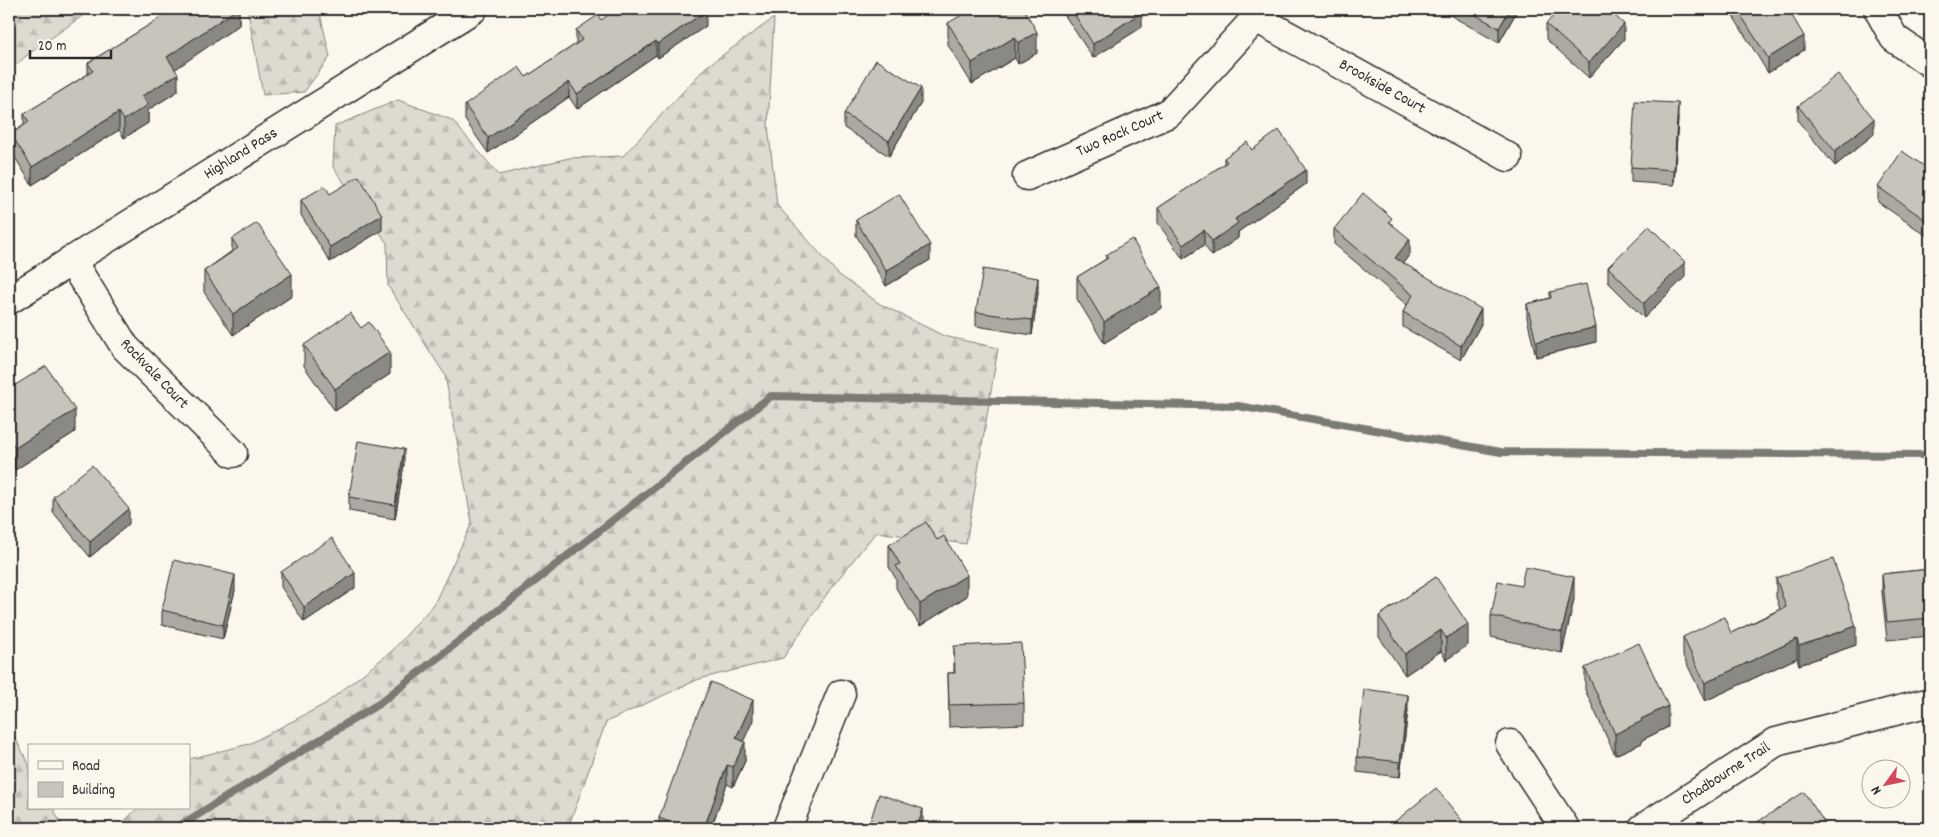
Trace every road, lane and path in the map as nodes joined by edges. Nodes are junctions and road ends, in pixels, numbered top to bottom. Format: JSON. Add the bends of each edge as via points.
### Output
{"nodes":[{"id":1,"x":473,"y":9,"type":"edge"},
{"id":2,"x":1878,"y":9,"type":"edge"},
{"id":3,"x":1257,"y":14,"type":"edge"},
{"id":4,"x":1930,"y":63,"type":"edge"},
{"id":5,"x":1508,"y":156,"type":"dead end"},
{"id":6,"x":1028,"y":176,"type":"dead end"},
{"id":7,"x":71,"y":260,"type":"junction"},
{"id":8,"x":9,"y":300,"type":"edge"},
{"id":9,"x":233,"y":453,"type":"dead end"},
{"id":10,"x":841,"y":694,"type":"dead end"},
{"id":11,"x":1930,"y":705,"type":"edge"},
{"id":12,"x":1510,"y":744,"type":"dead end"},
{"id":13,"x":787,"y":828,"type":"edge"},
{"id":14,"x":1565,"y":828,"type":"edge"},
{"id":15,"x":1643,"y":828,"type":"edge"}],
"edges":[{"from":1,"to":7,"type":"street","name":"Highland Pass"},
{"from":2,"to":4,"type":"street","via":[[1894,38]]},
{"from":3,"to":5,"type":"street","name":"Brookside Court"},
{"from":3,"to":6,"type":"street","name":"Two Rock Court","via":[[1169,112]]},
{"from":7,"to":8,"type":"street","name":"Highland Pass"},
{"from":7,"to":9,"type":"street","name":"Rockvale Court","via":[[125,347]]},
{"from":10,"to":13,"type":"street"},
{"from":11,"to":15,"type":"street","name":"Chadbourne Trail","via":[[1922,704],[1776,742]]},
{"from":12,"to":14,"type":"street"}]}
